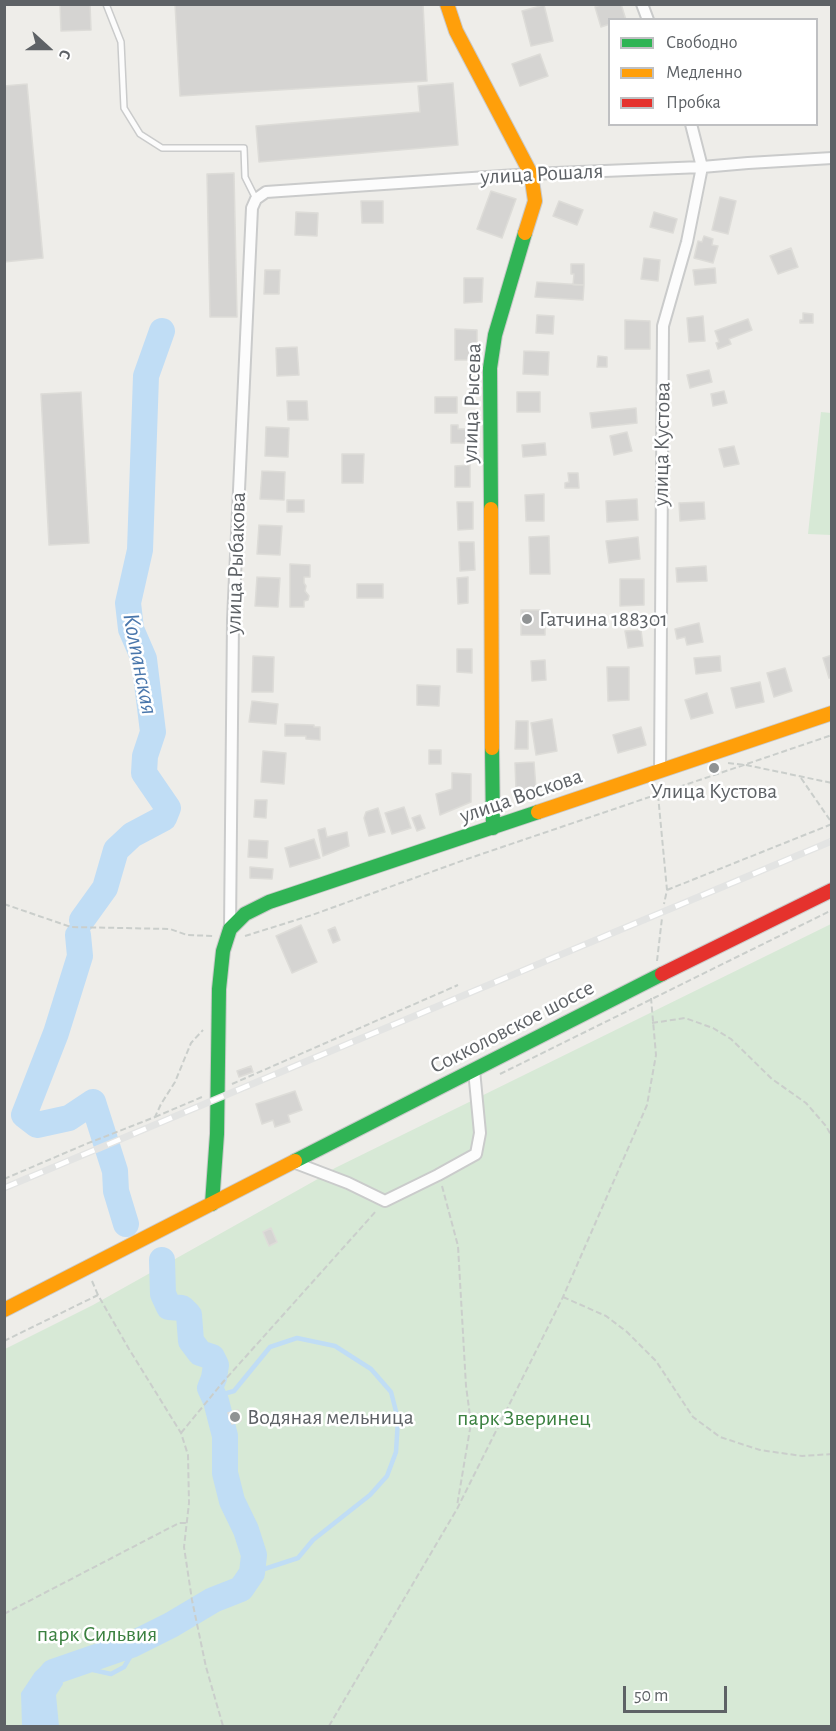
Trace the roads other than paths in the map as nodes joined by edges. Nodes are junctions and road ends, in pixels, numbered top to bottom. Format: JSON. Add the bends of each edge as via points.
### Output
{"nodes":[{"id":1,"x":106,"y":4,"type":"edge"},
{"id":2,"x":447,"y":4,"type":"edge"},
{"id":3,"x":692,"y":126,"type":"edge"},
{"id":4,"x":831,"y":158,"type":"edge"},
{"id":5,"x":702,"y":168,"type":"junction"},
{"id":6,"x":531,"y":174,"type":"junction"},
{"id":7,"x":256,"y":200,"type":"junction"},
{"id":8,"x":831,"y":713,"type":"edge"},
{"id":9,"x":660,"y":771,"type":"junction"},
{"id":10,"x":493,"y":828,"type":"junction"},
{"id":11,"x":831,"y":890,"type":"edge"},
{"id":12,"x":230,"y":902,"type":"junction"},
{"id":13,"x":245,"y":914,"type":"junction"},
{"id":14,"x":228,"y":933,"type":"junction"},
{"id":15,"x":474,"y":1070,"type":"junction"},
{"id":16,"x":294,"y":1162,"type":"junction"},
{"id":17,"x":212,"y":1204,"type":"junction"},
{"id":18,"x":4,"y":1310,"type":"edge"}],
"edges":[{"from":1,"to":7,"type":"lane","via":[[121,42],[124,108],[140,135],[162,148],[244,148],[245,177]]},
{"from":2,"to":6,"type":"main road","name":"улица Рысева","via":[[456,31]]},
{"from":3,"to":5,"type":"street","name":"улица Кустова"},
{"from":4,"to":5,"type":"street","name":"улица Рошаля"},
{"from":5,"to":6,"type":"street","name":"улица Рошаля"},
{"from":5,"to":9,"type":"street","name":"улица Кустова","via":[[687,242],[663,327]]},
{"from":6,"to":7,"type":"street","name":"улица Рошаля","via":[[266,192]]},
{"from":6,"to":10,"type":"main road","name":"улица Рысева","via":[[535,201],[495,335],[490,368]]},
{"from":7,"to":12,"type":"street","name":"улица Рыбакова","via":[[252,208],[233,620]]},
{"from":8,"to":9,"type":"main road","name":"улица Воскова"},
{"from":9,"to":10,"type":"main road","name":"улица Воскова"},
{"from":10,"to":13,"type":"main road","name":"улица Воскова","via":[[269,902]]},
{"from":11,"to":15,"type":"main road","name":"Сокколовское шоссе"},
{"from":12,"to":13,"type":"street"},
{"from":12,"to":14,"type":"street","name":"улица Рыбакова"},
{"from":13,"to":14,"type":"main road","name":"улица Воскова"},
{"from":14,"to":17,"type":"main road","via":[[219,989]]},
{"from":15,"to":16,"type":"main road","name":"Сокколовское шоссе"},
{"from":15,"to":16,"type":"street","via":[[480,1133],[476,1155],[385,1201]]},
{"from":16,"to":17,"type":"main road","name":"Сокколовское шоссе"},
{"from":17,"to":18,"type":"main road","name":"Сокколовское шоссе"}]}
